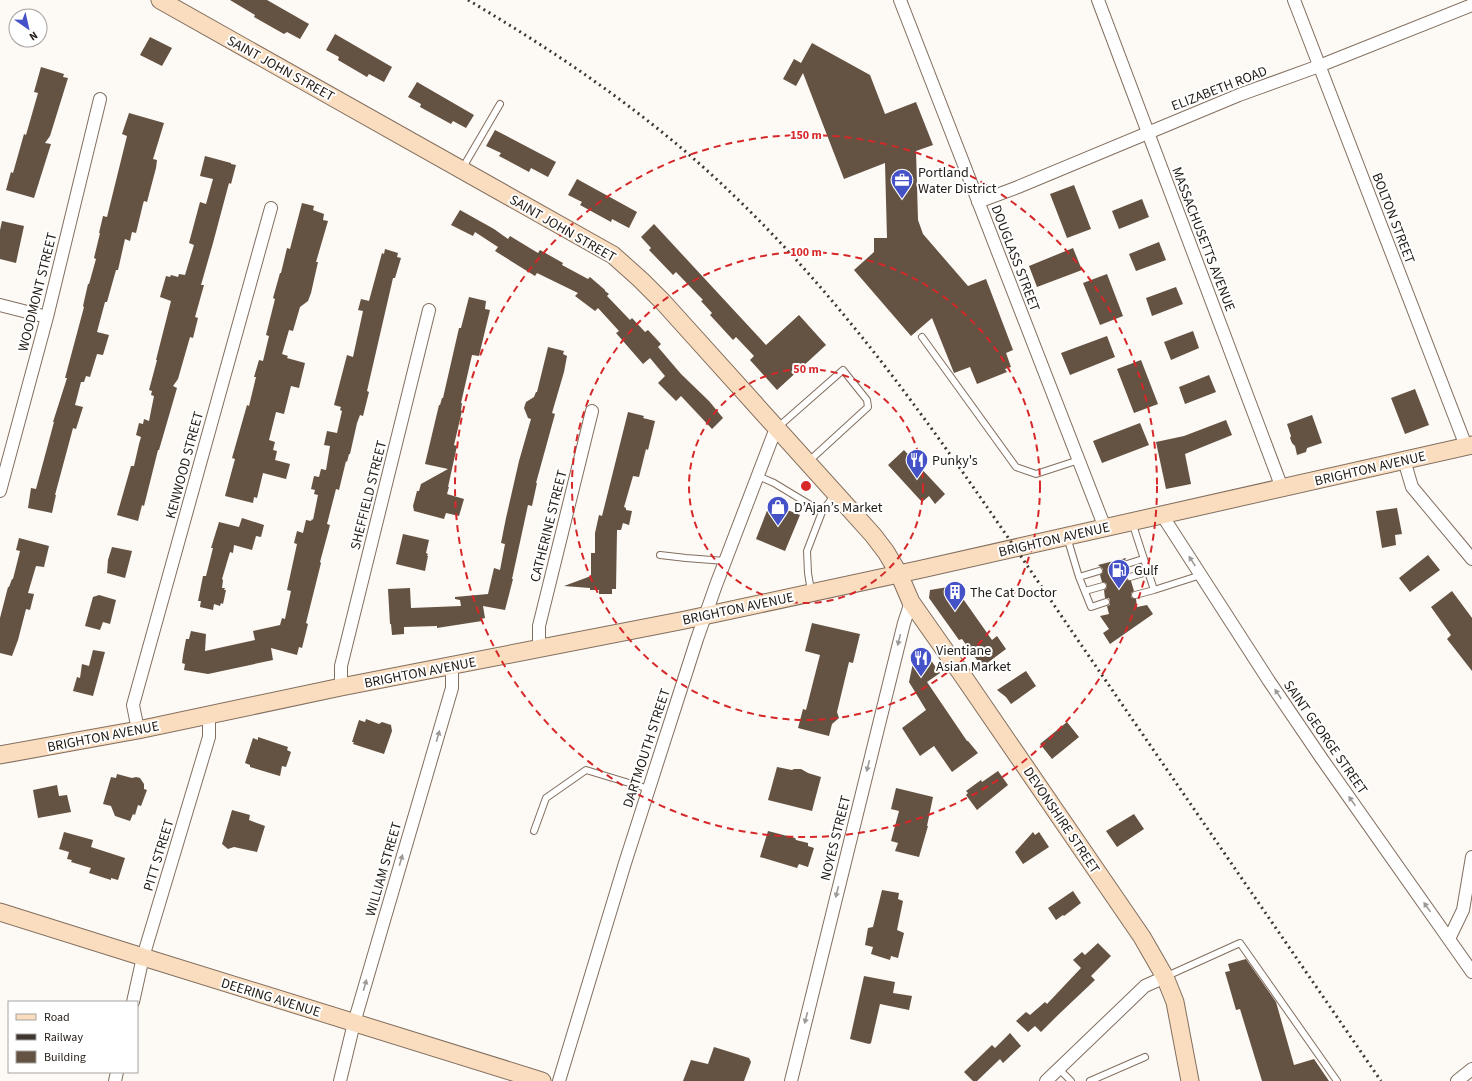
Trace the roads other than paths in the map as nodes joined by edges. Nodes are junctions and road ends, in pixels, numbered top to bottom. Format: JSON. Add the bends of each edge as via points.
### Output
{"nodes":[{"id":1,"x":160,"y":0,"type":"edge"},
{"id":2,"x":900,"y":0,"type":"edge"},
{"id":3,"x":1098,"y":0,"type":"edge"},
{"id":4,"x":1294,"y":0,"type":"edge"},
{"id":5,"x":1472,"y":5,"type":"edge"},
{"id":6,"x":1319,"y":66,"type":"junction"},
{"id":7,"x":100,"y":99,"type":"dead end"},
{"id":8,"x":500,"y":104,"type":"dead end"},
{"id":9,"x":1147,"y":132,"type":"junction"},
{"id":10,"x":461,"y":170,"type":"junction"},
{"id":11,"x":978,"y":202,"type":"junction"},
{"id":12,"x":271,"y":208,"type":"dead end"},
{"id":13,"x":0,"y":306,"type":"edge"},
{"id":14,"x":430,"y":310,"type":"dead end"},
{"id":15,"x":47,"y":318,"type":"junction"},
{"id":16,"x":922,"y":337,"type":"dead end"},
{"id":17,"x":592,"y":411,"type":"dead end"},
{"id":18,"x":776,"y":428,"type":"junction"},
{"id":19,"x":1469,"y":446,"type":"edge"},
{"id":20,"x":1078,"y":460,"type":"junction"},
{"id":21,"x":1404,"y":460,"type":"junction"},
{"id":22,"x":808,"y":462,"type":"junction"},
{"id":23,"x":758,"y":476,"type":"junction"},
{"id":24,"x":1282,"y":488,"type":"junction"},
{"id":25,"x":0,"y":491,"type":"edge"},
{"id":26,"x":836,"y":493,"type":"junction"},
{"id":27,"x":822,"y":512,"type":"junction"},
{"id":28,"x":1162,"y":515,"type":"junction"},
{"id":29,"x":1132,"y":522,"type":"junction"},
{"id":30,"x":1105,"y":528,"type":"junction"},
{"id":31,"x":1068,"y":537,"type":"junction"},
{"id":32,"x":660,"y":555,"type":"dead end"},
{"id":33,"x":1143,"y":559,"type":"junction"},
{"id":34,"x":1472,"y":559,"type":"edge"},
{"id":35,"x":725,"y":561,"type":"junction"},
{"id":36,"x":1127,"y":564,"type":"dead end"},
{"id":37,"x":1099,"y":571,"type":"dead end"},
{"id":38,"x":1147,"y":572,"type":"junction"},
{"id":39,"x":899,"y":574,"type":"junction"},
{"id":40,"x":1201,"y":575,"type":"junction"},
{"id":41,"x":1079,"y":576,"type":"junction"},
{"id":42,"x":1130,"y":577,"type":"dead end"},
{"id":43,"x":1103,"y":586,"type":"dead end"},
{"id":44,"x":1154,"y":590,"type":"junction"},
{"id":45,"x":1085,"y":591,"type":"junction"},
{"id":46,"x":811,"y":593,"type":"junction"},
{"id":47,"x":1134,"y":595,"type":"dead end"},
{"id":48,"x":910,"y":602,"type":"junction"},
{"id":49,"x":1106,"y":602,"type":"dead end"},
{"id":50,"x":707,"y":615,"type":"junction"},
{"id":51,"x":539,"y":648,"type":"junction"},
{"id":52,"x":452,"y":666,"type":"junction"},
{"id":53,"x":341,"y":687,"type":"junction"},
{"id":54,"x":209,"y":716,"type":"junction"},
{"id":55,"x":138,"y":730,"type":"junction"},
{"id":56,"x":0,"y":755,"type":"edge"},
{"id":57,"x":649,"y":789,"type":"junction"},
{"id":58,"x":534,"y":831,"type":"dead end"},
{"id":59,"x":1472,"y":856,"type":"edge"},
{"id":60,"x":0,"y":912,"type":"edge"},
{"id":61,"x":1449,"y":939,"type":"junction"},
{"id":62,"x":143,"y":957,"type":"junction"},
{"id":63,"x":1472,"y":972,"type":"edge"},
{"id":64,"x":1165,"y":977,"type":"junction"},
{"id":65,"x":133,"y":1001,"type":"edge"},
{"id":66,"x":354,"y":1022,"type":"junction"},
{"id":67,"x":1145,"y":1057,"type":"dead end"},
{"id":68,"x":1059,"y":1069,"type":"junction"},
{"id":69,"x":1472,"y":1069,"type":"edge"},
{"id":70,"x":340,"y":1081,"type":"edge"},
{"id":71,"x":542,"y":1081,"type":"edge"},
{"id":72,"x":559,"y":1081,"type":"edge"},
{"id":73,"x":791,"y":1081,"type":"edge"},
{"id":74,"x":1046,"y":1081,"type":"edge"},
{"id":75,"x":1071,"y":1081,"type":"edge"},
{"id":76,"x":1090,"y":1081,"type":"edge"},
{"id":77,"x":1190,"y":1081,"type":"edge"},
{"id":78,"x":1336,"y":1081,"type":"edge"},
{"id":79,"x":1457,"y":1081,"type":"edge"}],
"edges":[{"from":1,"to":10,"type":"main road","name":"SAINT JOHN STREET"},
{"from":2,"to":11,"type":"street","name":"DOUGLASS STREET"},
{"from":3,"to":9,"type":"street","name":"MASSACHUSETTS AVENUE"},
{"from":4,"to":6,"type":"street","name":"BOLTON STREET"},
{"from":5,"to":6,"type":"street","name":"ELIZABETH ROAD"},
{"from":6,"to":9,"type":"street","name":"ELIZABETH ROAD"},
{"from":6,"to":19,"type":"street","name":"BOLTON STREET"},
{"from":7,"to":15,"type":"street","name":"WOODMONT STREET"},
{"from":8,"to":10,"type":"lane"},
{"from":9,"to":11,"type":"street","name":"ELIZABETH ROAD"},
{"from":9,"to":24,"type":"street","name":"MASSACHUSETTS AVENUE"},
{"from":10,"to":18,"type":"main road","name":"SAINT JOHN STREET","via":[[613,255],[663,302]]},
{"from":11,"to":20,"type":"street","name":"DOUGLASS STREET"},
{"from":12,"to":55,"type":"street","name":"KENWOOD STREET","via":[[133,705]]},
{"from":13,"to":15,"type":"street"},
{"from":14,"to":53,"type":"street","name":"SHEFFIELD STREET","via":[[341,666]]},
{"from":15,"to":25,"type":"street","name":"WOODMONT STREET"},
{"from":16,"to":20,"type":"lane","via":[[1016,467],[1036,474]]},
{"from":17,"to":51,"type":"street","name":"CATHERINE STREET","via":[[539,626]]},
{"from":18,"to":22,"type":"main road","name":"SAINT JOHN STREET"},
{"from":18,"to":22,"type":"lane","via":[[843,370],[867,400],[868,408]]},
{"from":18,"to":23,"type":"street","name":"DARTMOUTH STREET"},
{"from":19,"to":21,"type":"main road","name":"BRIGHTON AVENUE"},
{"from":20,"to":30,"type":"street","name":"DOUGLASS STREET"},
{"from":21,"to":24,"type":"main road","name":"BRIGHTON AVENUE"},
{"from":21,"to":34,"type":"street","via":[[1412,487]]},
{"from":22,"to":26,"type":"main road","name":"SAINT JOHN STREET"},
{"from":23,"to":27,"type":"lane"},
{"from":23,"to":35,"type":"street","name":"DARTMOUTH STREET"},
{"from":24,"to":28,"type":"main road","name":"BRIGHTON AVENUE"},
{"from":26,"to":27,"type":"lane"},
{"from":26,"to":39,"type":"main road","name":"SAINT JOHN STREET","via":[[874,535]]},
{"from":27,"to":46,"type":"lane","via":[[807,551]]},
{"from":28,"to":29,"type":"main road","name":"BRIGHTON AVENUE"},
{"from":40,"to":28,"type":"street","name":"SAINT GEORGE STREET","one_way":true},
{"from":29,"to":30,"type":"main road","name":"BRIGHTON AVENUE"},
{"from":29,"to":33,"type":"lane"},
{"from":30,"to":31,"type":"main road","name":"BRIGHTON AVENUE"},
{"from":31,"to":39,"type":"main road","name":"BRIGHTON AVENUE"},
{"from":31,"to":41,"type":"lane"},
{"from":32,"to":35,"type":"lane"},
{"from":33,"to":36,"type":"lane"},
{"from":33,"to":38,"type":"lane"},
{"from":35,"to":50,"type":"street","name":"DARTMOUTH STREET"},
{"from":37,"to":41,"type":"lane"},
{"from":38,"to":42,"type":"lane"},
{"from":38,"to":44,"type":"lane"},
{"from":39,"to":46,"type":"main road","name":"BRIGHTON AVENUE"},
{"from":39,"to":48,"type":"main road","name":"DEVONSHIRE STREET"},
{"from":40,"to":44,"type":"lane"},
{"from":61,"to":40,"type":"street","name":"SAINT GEORGE STREET","one_way":true,"via":[[1322,759]]},
{"from":41,"to":45,"type":"lane"},
{"from":43,"to":45,"type":"lane"},
{"from":44,"to":47,"type":"lane"},
{"from":45,"to":49,"type":"lane","via":[[1091,607]]},
{"from":46,"to":50,"type":"main road","name":"BRIGHTON AVENUE"},
{"from":48,"to":64,"type":"main road","name":"DEVONSHIRE STREET","via":[[1138,931]]},
{"from":48,"to":73,"type":"street","name":"NOYES STREET","one_way":true},
{"from":50,"to":51,"type":"main road","name":"BRIGHTON AVENUE"},
{"from":50,"to":57,"type":"street","name":"DARTMOUTH STREET"},
{"from":51,"to":52,"type":"main road","name":"BRIGHTON AVENUE"},
{"from":52,"to":53,"type":"main road","name":"BRIGHTON AVENUE"},
{"from":66,"to":52,"type":"street","name":"WILLIAM STREET","one_way":true,"via":[[452,688]]},
{"from":53,"to":54,"type":"main road","name":"BRIGHTON AVENUE"},
{"from":54,"to":55,"type":"main road","name":"BRIGHTON AVENUE"},
{"from":54,"to":62,"type":"street","name":"PITT STREET","via":[[209,737]]},
{"from":55,"to":56,"type":"main road","name":"BRIGHTON AVENUE"},
{"from":57,"to":58,"type":"lane","via":[[586,770],[546,798]]},
{"from":57,"to":72,"type":"street","name":"DARTMOUTH STREET"},
{"from":59,"to":61,"type":"street","via":[[1463,910]]},
{"from":60,"to":62,"type":"main road","name":"DEERING AVENUE"},
{"from":61,"to":63,"type":"street","name":"SAINT GEORGE STREET"},
{"from":62,"to":65,"type":"street","name":"PITT STREET"},
{"from":62,"to":66,"type":"main road","name":"DEERING AVENUE"},
{"from":64,"to":68,"type":"street","via":[[1146,986]]},
{"from":64,"to":77,"type":"main road","name":"DEVONSHIRE STREET","via":[[1175,1002]]},
{"from":64,"to":78,"type":"lane","via":[[1240,943]]},
{"from":66,"to":70,"type":"street","name":"WILLIAM STREET"},
{"from":66,"to":71,"type":"main road","name":"DEERING AVENUE"},
{"from":67,"to":76,"type":"lane"},
{"from":68,"to":74,"type":"street"},
{"from":68,"to":75,"type":"lane"},
{"from":69,"to":79,"type":"street"}]}
